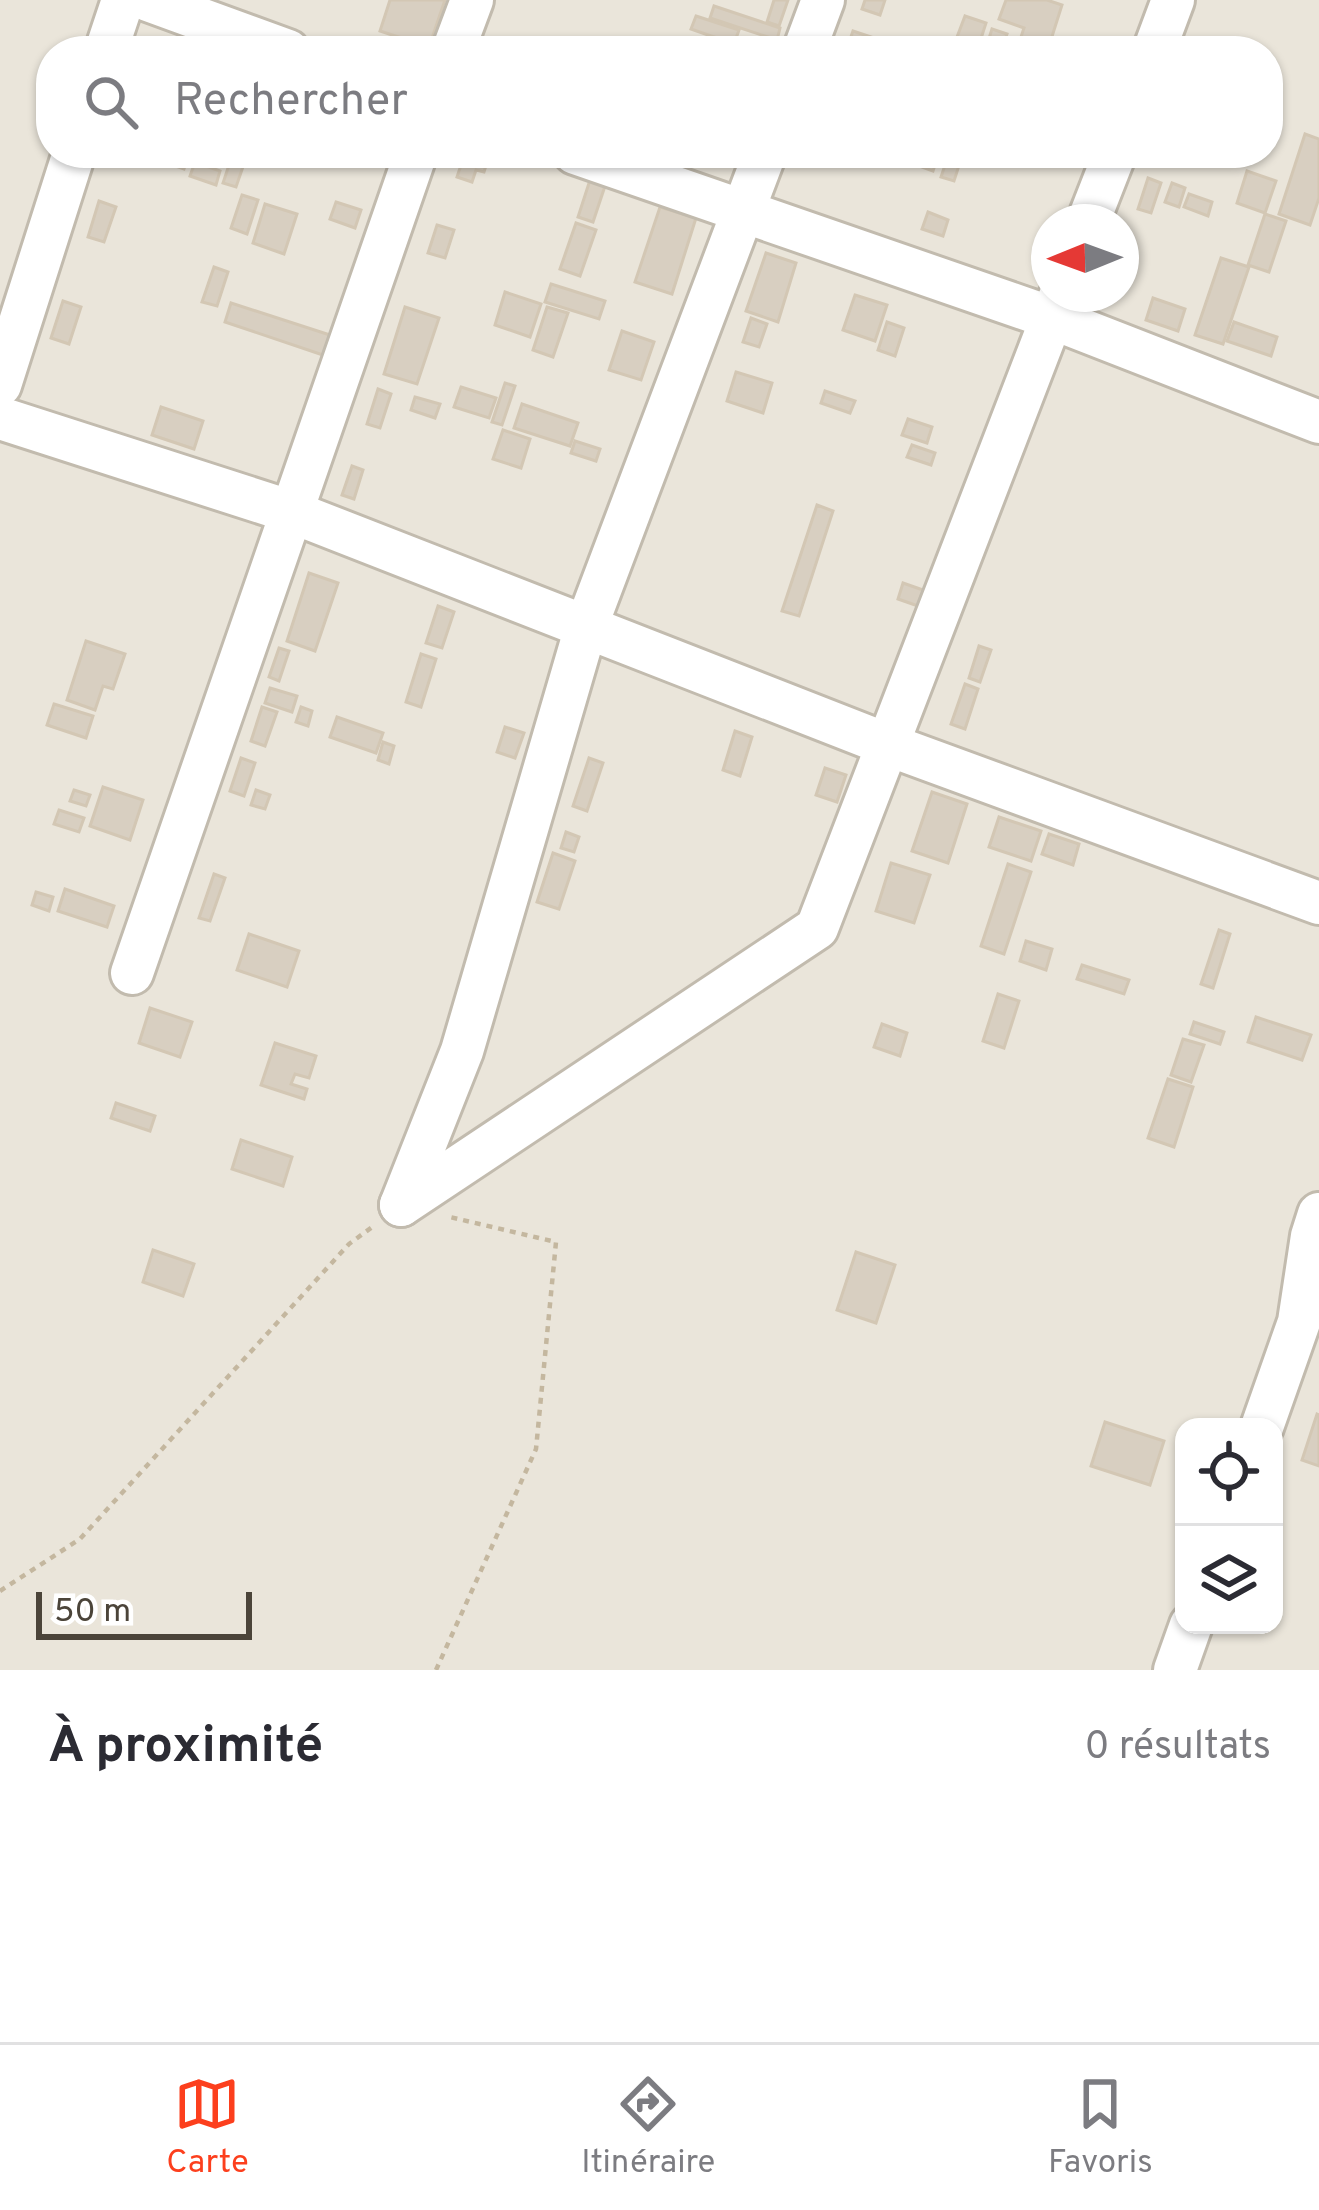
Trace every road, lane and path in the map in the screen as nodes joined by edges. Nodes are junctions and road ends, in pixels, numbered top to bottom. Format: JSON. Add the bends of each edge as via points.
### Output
{"nodes":[{"id":1,"x":123,"y":0,"type":"edge"},
{"id":2,"x":148,"y":0,"type":"edge"},
{"id":3,"x":472,"y":0,"type":"edge"},
{"id":4,"x":823,"y":0,"type":"edge"},
{"id":5,"x":1173,"y":0,"type":"edge"},
{"id":6,"x":111,"y":36,"type":"edge"},
{"id":7,"x":247,"y":36,"type":"edge"},
{"id":8,"x":459,"y":36,"type":"edge"},
{"id":9,"x":810,"y":36,"type":"edge"},
{"id":10,"x":1160,"y":36,"type":"edge"},
{"id":11,"x":69,"y":168,"type":"edge"},
{"id":12,"x":411,"y":168,"type":"edge"},
{"id":13,"x":618,"y":168,"type":"edge"},
{"id":14,"x":759,"y":168,"type":"edge"},
{"id":15,"x":1108,"y":168,"type":"edge"},
{"id":16,"x":1095,"y":204,"type":"edge"},
{"id":17,"x":743,"y":211,"type":"junction"},
{"id":18,"x":1031,"y":298,"type":"edge"},
{"id":19,"x":1054,"y":312,"type":"edge"},
{"id":20,"x":1070,"y":312,"type":"edge"},
{"id":21,"x":0,"y":385,"type":"edge"},
{"id":22,"x":0,"y":418,"type":"edge"},
{"id":23,"x":1319,"y":422,"type":"edge"},
{"id":24,"x":292,"y":512,"type":"junction"},
{"id":25,"x":586,"y":627,"type":"junction"},
{"id":26,"x":886,"y":744,"type":"junction"},
{"id":27,"x":1319,"y":903,"type":"edge"},
{"id":28,"x":132,"y":973,"type":"dead end"},
{"id":29,"x":401,"y":1205,"type":"junction"},
{"id":30,"x":1319,"y":1214,"type":"edge"},
{"id":31,"x":1265,"y":1418,"type":"edge"},
{"id":32,"x":0,"y":1591,"type":"edge"},
{"id":33,"x":1188,"y":1634,"type":"edge"},
{"id":34,"x":436,"y":1670,"type":"edge"},
{"id":35,"x":1175,"y":1670,"type":"edge"}],
"edges":[{"from":1,"to":6,"type":"street"},
{"from":2,"to":7,"type":"street"},
{"from":3,"to":8,"type":"street"},
{"from":4,"to":9,"type":"street"},
{"from":5,"to":10,"type":"street"},
{"from":11,"to":21,"type":"street"},
{"from":12,"to":24,"type":"street"},
{"from":13,"to":17,"type":"street"},
{"from":14,"to":17,"type":"street"},
{"from":15,"to":16,"type":"street"},
{"from":17,"to":18,"type":"street"},
{"from":17,"to":25,"type":"street"},
{"from":19,"to":26,"type":"street"},
{"from":20,"to":23,"type":"street"},
{"from":22,"to":24,"type":"street"},
{"from":24,"to":25,"type":"street"},
{"from":24,"to":28,"type":"street"},
{"from":25,"to":26,"type":"street"},
{"from":25,"to":29,"type":"street","via":[[462,1051]]},
{"from":26,"to":27,"type":"street"},
{"from":26,"to":29,"type":"street","via":[[817,928]]},
{"from":29,"to":32,"type":"path","via":[[350,1244],[80,1539]]},
{"from":29,"to":34,"type":"path","via":[[556,1242],[536,1449]]},
{"from":30,"to":31,"type":"street","via":[[1299,1322]]},
{"from":33,"to":35,"type":"street"}]}
